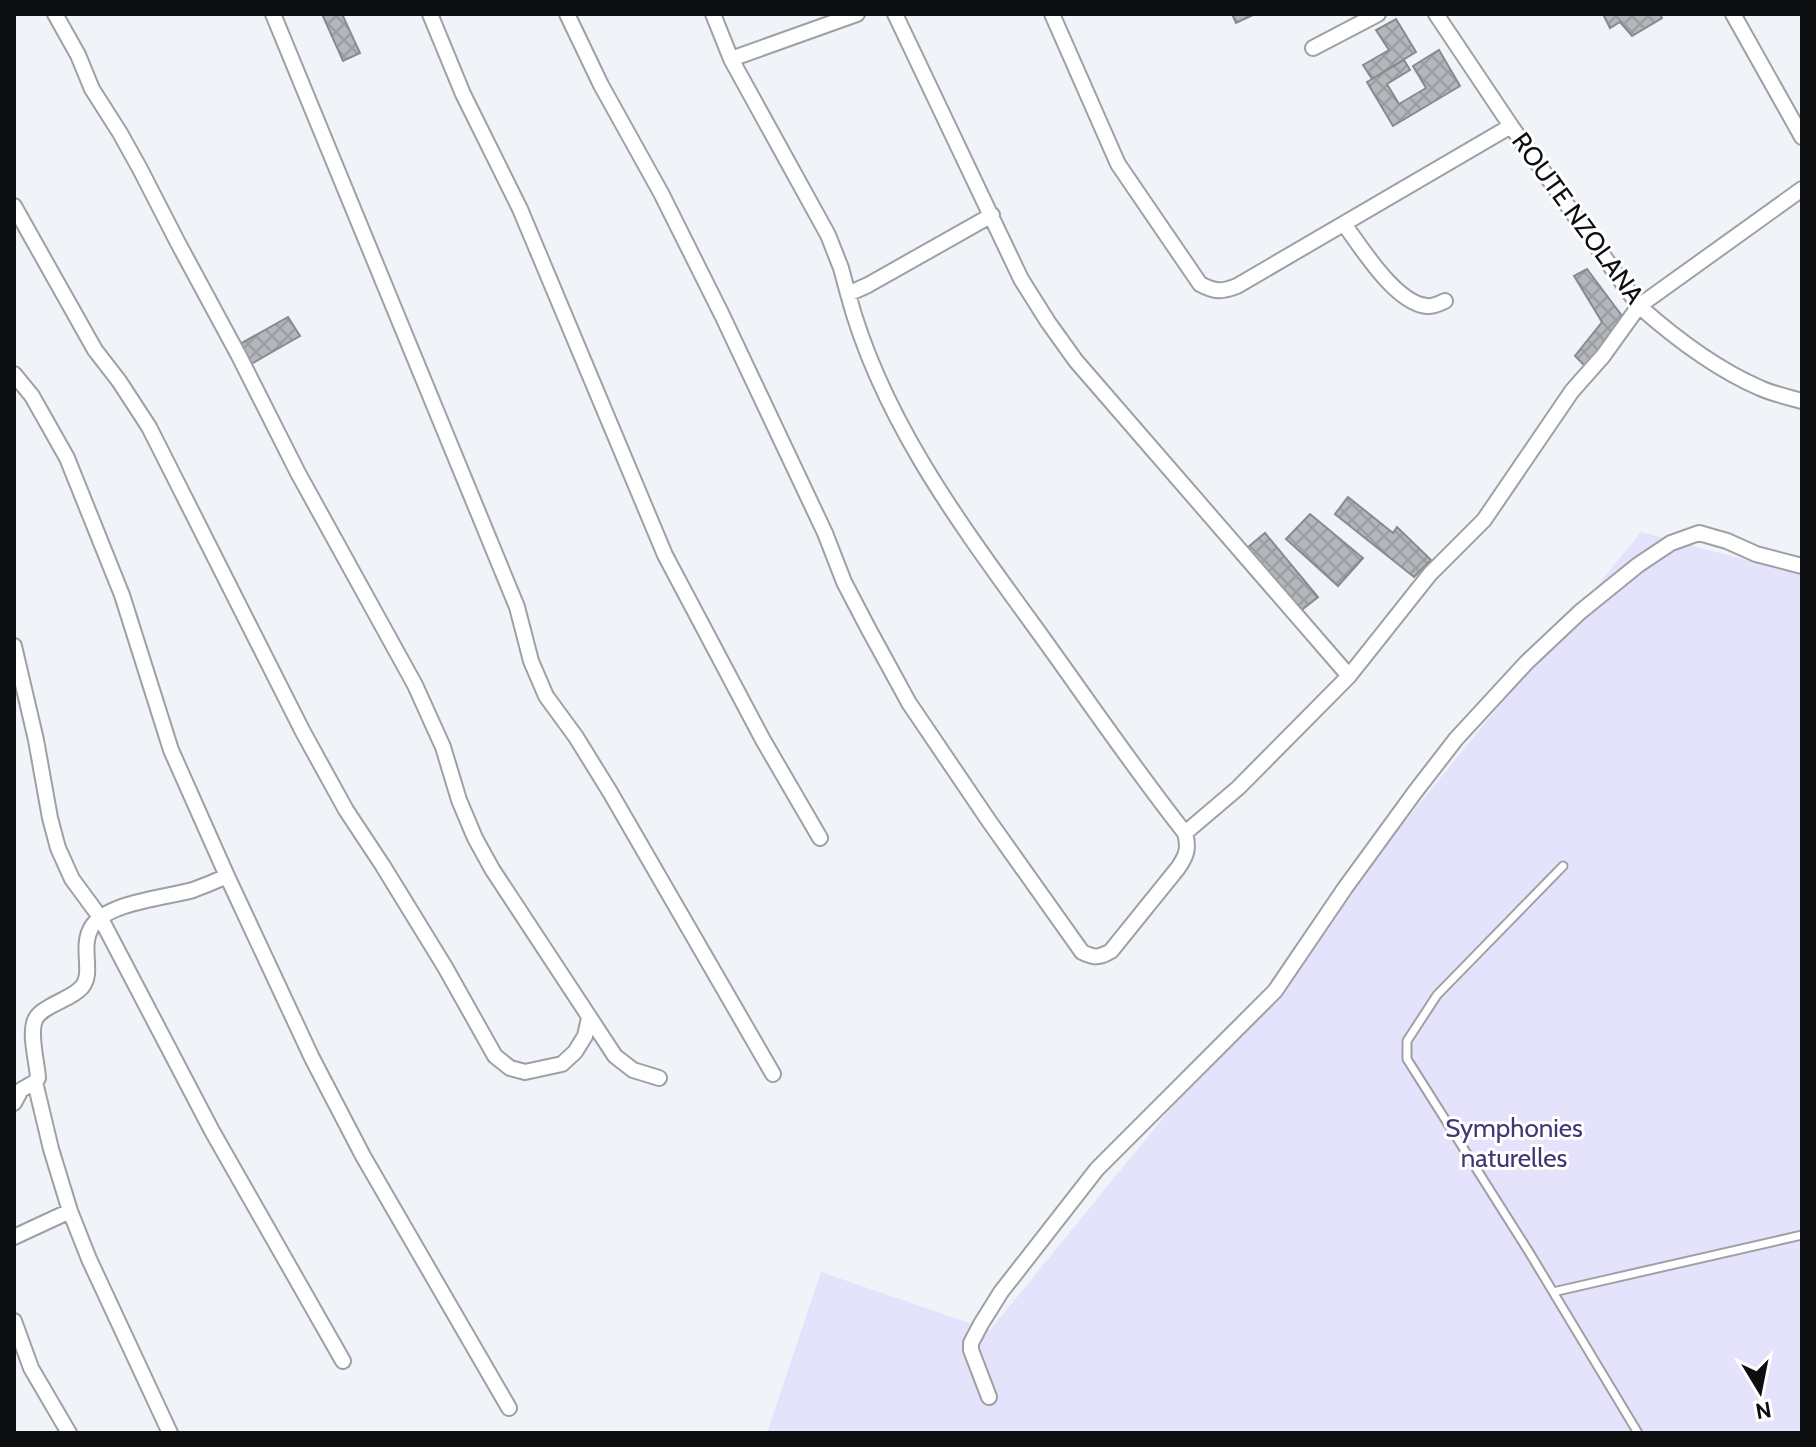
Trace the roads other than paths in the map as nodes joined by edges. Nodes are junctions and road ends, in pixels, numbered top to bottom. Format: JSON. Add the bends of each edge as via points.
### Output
{"nodes":[{"id":1,"x":55,"y":14,"type":"edge"},
{"id":2,"x":273,"y":14,"type":"edge"},
{"id":3,"x":430,"y":14,"type":"edge"},
{"id":4,"x":567,"y":14,"type":"edge"},
{"id":5,"x":713,"y":14,"type":"edge"},
{"id":6,"x":857,"y":14,"type":"edge"},
{"id":7,"x":895,"y":14,"type":"edge"},
{"id":8,"x":1052,"y":14,"type":"edge"},
{"id":9,"x":1378,"y":14,"type":"edge"},
{"id":10,"x":1436,"y":14,"type":"edge"},
{"id":11,"x":1733,"y":14,"type":"edge"},
{"id":12,"x":1313,"y":48,"type":"dead end"},
{"id":13,"x":731,"y":59,"type":"junction"},
{"id":14,"x":1511,"y":126,"type":"junction"},
{"id":15,"x":1802,"y":137,"type":"edge"},
{"id":16,"x":1802,"y":189,"type":"edge"},
{"id":17,"x":15,"y":211,"type":"edge"},
{"id":18,"x":992,"y":215,"type":"junction"},
{"id":19,"x":1344,"y":224,"type":"junction"},
{"id":20,"x":848,"y":294,"type":"junction"},
{"id":21,"x":1445,"y":301,"type":"dead end"},
{"id":22,"x":1639,"y":306,"type":"junction"},
{"id":23,"x":14,"y":374,"type":"edge"},
{"id":24,"x":1802,"y":401,"type":"edge"},
{"id":25,"x":1802,"y":566,"type":"edge"},
{"id":26,"x":14,"y":646,"type":"edge"},
{"id":27,"x":1349,"y":676,"type":"junction"},
{"id":28,"x":1185,"y":833,"type":"junction"},
{"id":29,"x":820,"y":838,"type":"dead end"},
{"id":30,"x":1563,"y":866,"type":"dead end"},
{"id":31,"x":227,"y":876,"type":"junction"},
{"id":32,"x":100,"y":917,"type":"junction"},
{"id":33,"x":589,"y":1018,"type":"junction"},
{"id":34,"x":773,"y":1074,"type":"dead end"},
{"id":35,"x":659,"y":1078,"type":"dead end"},
{"id":36,"x":35,"y":1082,"type":"junction"},
{"id":37,"x":14,"y":1103,"type":"edge"},
{"id":38,"x":70,"y":1211,"type":"junction"},
{"id":39,"x":1802,"y":1235,"type":"edge"},
{"id":40,"x":14,"y":1237,"type":"edge"},
{"id":41,"x":1553,"y":1292,"type":"junction"},
{"id":42,"x":14,"y":1321,"type":"edge"},
{"id":43,"x":343,"y":1361,"type":"dead end"},
{"id":44,"x":989,"y":1397,"type":"dead end"},
{"id":45,"x":509,"y":1408,"type":"dead end"},
{"id":46,"x":69,"y":1433,"type":"edge"},
{"id":47,"x":170,"y":1433,"type":"edge"},
{"id":48,"x":1638,"y":1433,"type":"edge"}],
"edges":[{"from":1,"to":33,"type":"street","via":[[415,685],[475,838]]},
{"from":2,"to":34,"type":"street","via":[[517,607],[546,696],[603,781]]},
{"from":3,"to":29,"type":"street","via":[[520,209],[665,555]]},
{"from":4,"to":28,"type":"street","via":[[661,193],[844,582],[909,703],[1082,952],[1093,958],[1111,951],[1186,857]]},
{"from":5,"to":13,"type":"street"},
{"from":6,"to":13,"type":"street"},
{"from":7,"to":18,"type":"street"},
{"from":8,"to":19,"type":"street","via":[[1118,164],[1200,284],[1213,291],[1237,286]]},
{"from":9,"to":12,"type":"street"},
{"from":10,"to":14,"type":"street","name":"ROUTE NZOLANA"},
{"from":11,"to":15,"type":"street"},
{"from":13,"to":20,"type":"street","via":[[828,235]]},
{"from":14,"to":19,"type":"street"},
{"from":14,"to":22,"type":"street","name":"ROUTE NZOLANA"},
{"from":16,"to":22,"type":"street"},
{"from":17,"to":33,"type":"street","via":[[95,350],[149,427],[303,732],[495,1056],[525,1072],[562,1064],[585,1036]]},
{"from":18,"to":20,"type":"street"},
{"from":18,"to":27,"type":"street","via":[[1021,279],[1076,361]]},
{"from":19,"to":21,"type":"street","via":[[1387,282],[1411,301],[1429,307]]},
{"from":20,"to":28,"type":"street","via":[[885,397],[922,463]]},
{"from":22,"to":24,"type":"street","name":"ROUTE NZOLANA","via":[[1714,363],[1760,389]]},
{"from":22,"to":27,"type":"street","via":[[1572,391],[1484,520],[1430,574]]},
{"from":23,"to":31,"type":"street","via":[[67,458],[122,595],[171,750]]},
{"from":25,"to":44,"type":"street","via":[[1699,533],[1671,543],[1638,565],[1526,663],[1415,792],[1275,991],[1097,1169],[1001,1292],[971,1343]]},
{"from":26,"to":32,"type":"street","via":[[58,848],[72,879]]},
{"from":27,"to":28,"type":"street","via":[[1238,788]]},
{"from":30,"to":41,"type":"lane","via":[[1437,995],[1407,1041],[1407,1059]]},
{"from":31,"to":32,"type":"street"},
{"from":31,"to":45,"type":"street","via":[[363,1156]]},
{"from":32,"to":36,"type":"street","via":[[85,947],[85,984],[39,1013],[34,1023]]},
{"from":32,"to":43,"type":"street","via":[[212,1131]]},
{"from":33,"to":35,"type":"street","via":[[615,1056],[633,1070]]},
{"from":36,"to":37,"type":"street","via":[[21,1090]]},
{"from":36,"to":38,"type":"street"},
{"from":38,"to":40,"type":"street"},
{"from":38,"to":47,"type":"street"},
{"from":39,"to":41,"type":"lane"},
{"from":41,"to":48,"type":"lane"},
{"from":42,"to":46,"type":"street","via":[[31,1368]]}]}
